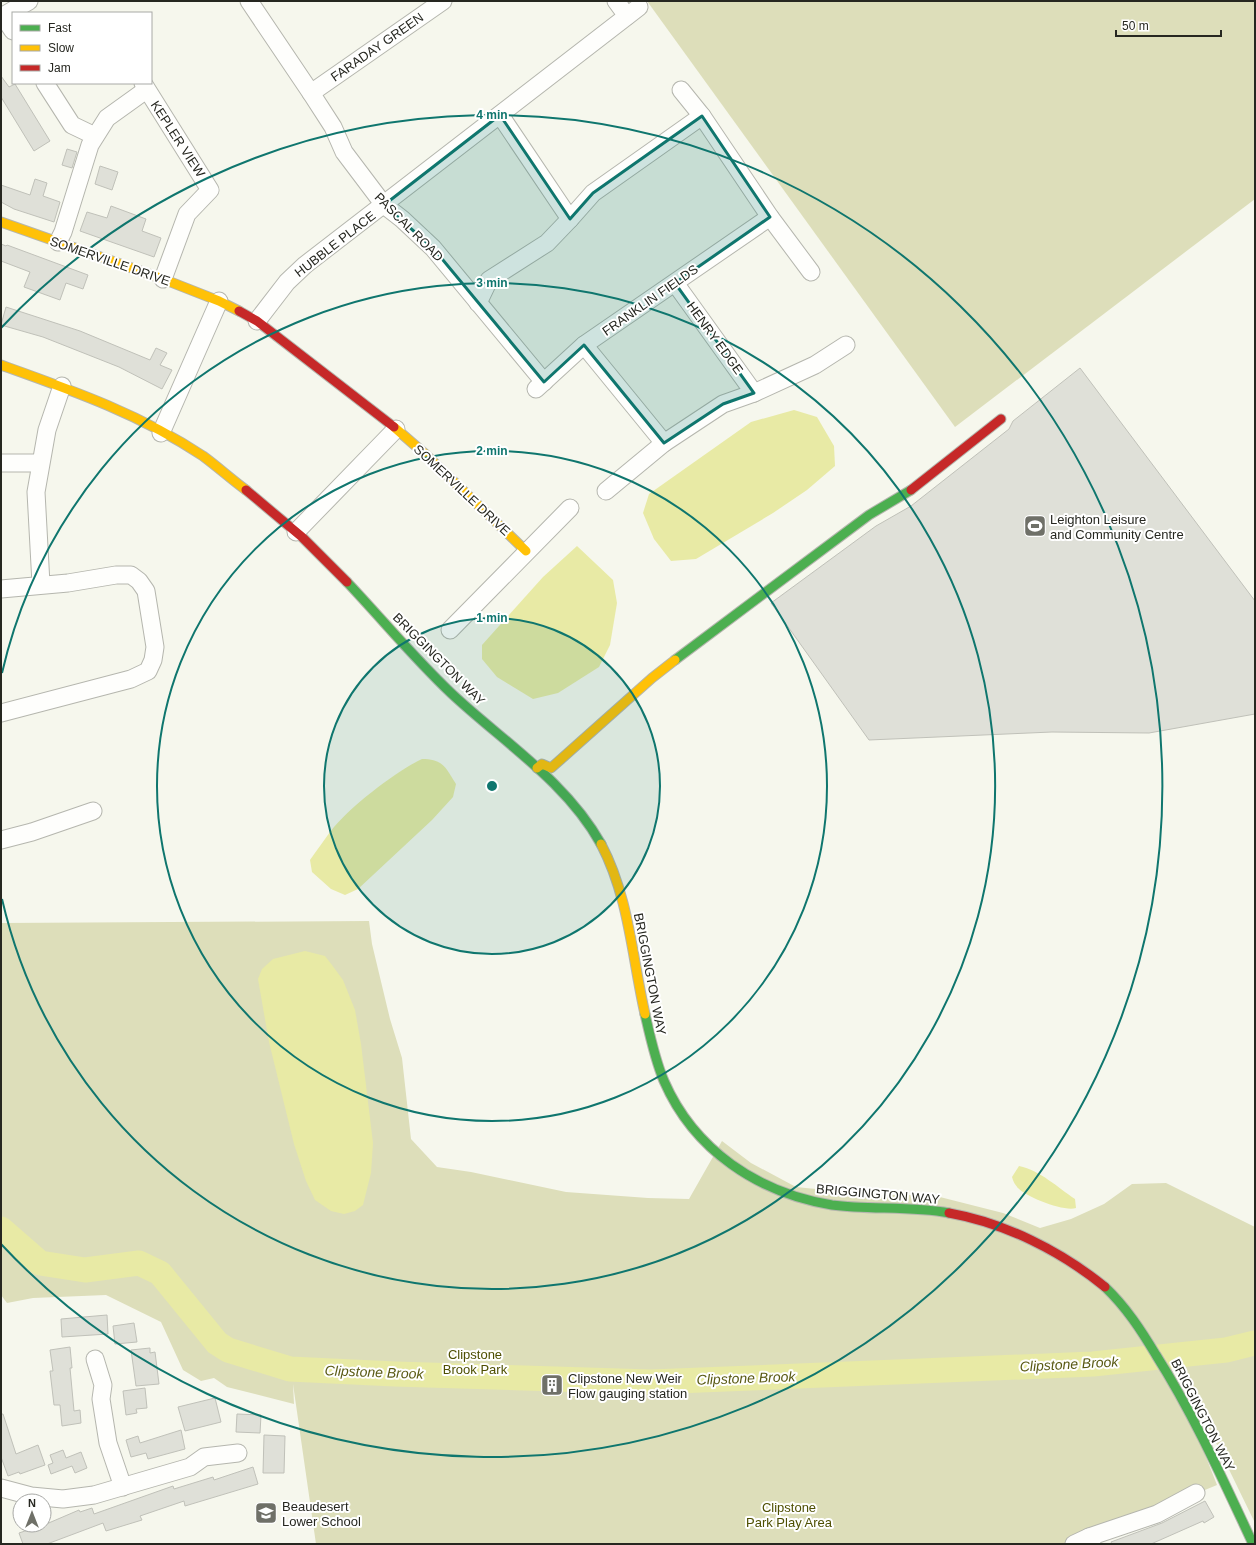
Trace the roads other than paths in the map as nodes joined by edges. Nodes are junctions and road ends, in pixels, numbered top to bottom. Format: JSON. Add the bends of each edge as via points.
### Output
{"nodes":[{"id":1,"x":29,"y":1,"type":"edge"},
{"id":2,"x":248,"y":1,"type":"edge"},
{"id":3,"x":443,"y":1,"type":"edge"},
{"id":4,"x":616,"y":1,"type":"edge"},
{"id":5,"x":2,"y":16,"type":"edge"},
{"id":6,"x":12,"y":30,"type":"edge"},
{"id":7,"x":47,"y":84,"type":"edge"},
{"id":8,"x":144,"y":87,"type":"edge"},
{"id":9,"x":681,"y":90,"type":"dead end"},
{"id":10,"x":311,"y":93,"type":"junction"},
{"id":11,"x":500,"y":115,"type":"junction"},
{"id":12,"x":702,"y":116,"type":"junction"},
{"id":13,"x":95,"y":136,"type":"junction"},
{"id":14,"x":384,"y":205,"type":"junction"},
{"id":15,"x":770,"y":217,"type":"junction"},
{"id":16,"x":570,"y":219,"type":"junction"},
{"id":17,"x":1,"y":222,"type":"edge"},
{"id":18,"x":58,"y":242,"type":"junction"},
{"id":19,"x":811,"y":272,"type":"dead end"},
{"id":20,"x":163,"y":279,"type":"junction"},
{"id":21,"x":675,"y":283,"type":"junction"},
{"id":22,"x":219,"y":301,"type":"junction"},
{"id":23,"x":478,"y":304,"type":"junction"},
{"id":24,"x":258,"y":321,"type":"junction"},
{"id":25,"x":584,"y":346,"type":"junction"},
{"id":26,"x":846,"y":346,"type":"dead end"},
{"id":27,"x":1,"y":365,"type":"edge"},
{"id":28,"x":62,"y":386,"type":"junction"},
{"id":29,"x":540,"y":386,"type":"joint"},
{"id":30,"x":754,"y":393,"type":"junction"},
{"id":31,"x":1001,"y":419,"type":"dead end"},
{"id":32,"x":396,"y":429,"type":"junction"},
{"id":33,"x":161,"y":433,"type":"junction"},
{"id":34,"x":664,"y":443,"type":"junction"},
{"id":35,"x":40,"y":462,"type":"junction"},
{"id":36,"x":1,"y":463,"type":"edge"},
{"id":37,"x":606,"y":491,"type":"dead end"},
{"id":38,"x":570,"y":508,"type":"dead end"},
{"id":39,"x":296,"y":532,"type":"junction"},
{"id":40,"x":526,"y":551,"type":"junction"},
{"id":41,"x":41,"y":584,"type":"junction"},
{"id":42,"x":1,"y":589,"type":"edge"},
{"id":43,"x":450,"y":630,"type":"dead end"},
{"id":44,"x":1,"y":713,"type":"edge"},
{"id":45,"x":537,"y":768,"type":"junction"},
{"id":46,"x":93,"y":811,"type":"dead end"},
{"id":47,"x":1,"y":840,"type":"edge"},
{"id":48,"x":95,"y":1359,"type":"dead end"},
{"id":49,"x":238,"y":1453,"type":"dead end"},
{"id":50,"x":123,"y":1487,"type":"junction"},
{"id":51,"x":1,"y":1488,"type":"edge"},
{"id":52,"x":1196,"y":1493,"type":"dead end"},
{"id":53,"x":1090,"y":1541,"type":"edge"},
{"id":54,"x":1074,"y":1544,"type":"edge"},
{"id":55,"x":1253,"y":1544,"type":"edge"}],
"edges":[{"from":1,"to":5,"type":"street"},
{"from":2,"to":10,"type":"street","name":"PASCAL ROAD"},
{"from":3,"to":10,"type":"street","name":"FARADAY GREEN"},
{"from":4,"to":11,"type":"street","name":"HUBBLE PLACE","via":[[633,11]]},
{"from":5,"to":6,"type":"street"},
{"from":7,"to":13,"type":"street","via":[[72,125]]},
{"from":8,"to":13,"type":"street","via":[[107,118]]},
{"from":8,"to":20,"type":"street","name":"KEPLER VIEW","via":[[210,190],[187,214]]},
{"from":9,"to":12,"type":"street"},
{"from":10,"to":14,"type":"street","name":"PASCAL ROAD","via":[[333,127],[344,152]]},
{"from":11,"to":14,"type":"street","name":"HUBBLE PLACE"},
{"from":11,"to":16,"type":"street"},
{"from":12,"to":15,"type":"street"},
{"from":12,"to":16,"type":"street","via":[[593,193]]},
{"from":13,"to":18,"type":"street"},
{"from":14,"to":23,"type":"street","name":"PASCAL ROAD","via":[[433,248]]},
{"from":14,"to":24,"type":"street","name":"HUBBLE PLACE","via":[[301,269],[287,282]]},
{"from":15,"to":19,"type":"street"},
{"from":15,"to":21,"type":"street","name":"FRANKLIN FIELDS"},
{"from":16,"to":23,"type":"street","via":[[547,243],[489,280]]},
{"from":17,"to":18,"type":"street","name":"SOMERVILLE DRIVE"},
{"from":18,"to":20,"type":"street","name":"SOMERVILLE DRIVE"},
{"from":20,"to":22,"type":"street","name":"SOMERVILLE DRIVE"},
{"from":21,"to":25,"type":"street","name":"FRANKLIN FIELDS"},
{"from":21,"to":30,"type":"street","name":"HENRY EDGE"},
{"from":22,"to":24,"type":"street","name":"SOMERVILLE DRIVE"},
{"from":22,"to":33,"type":"street"},
{"from":23,"to":29,"type":"street","name":"PASCAL ROAD"},
{"from":24,"to":32,"type":"street","name":"SOMERVILLE DRIVE"},
{"from":25,"to":29,"type":"street","name":"FRANKLIN FIELDS"},
{"from":25,"to":34,"type":"street"},
{"from":26,"to":30,"type":"street","via":[[815,365]]},
{"from":27,"to":28,"type":"street","name":"BRIGGINGTON WAY"},
{"from":28,"to":33,"type":"street","name":"BRIGGINGTON WAY","via":[[118,408]]},
{"from":28,"to":35,"type":"street","via":[[47,430]]},
{"from":30,"to":34,"type":"street","via":[[723,404]]},
{"from":31,"to":45,"type":"street","via":[[903,496],[868,515],[714,629],[652,678],[551,768],[542,764]]},
{"from":32,"to":39,"type":"street"},
{"from":32,"to":40,"type":"street","name":"SOMERVILLE DRIVE"},
{"from":33,"to":39,"type":"street","name":"BRIGGINGTON WAY","via":[[204,458]]},
{"from":34,"to":37,"type":"street"},
{"from":35,"to":36,"type":"street"},
{"from":35,"to":41,"type":"street","via":[[36,492]]},
{"from":38,"to":40,"type":"street"},
{"from":39,"to":45,"type":"street","name":"BRIGGINGTON WAY","via":[[451,693]]},
{"from":40,"to":43,"type":"street"},
{"from":41,"to":42,"type":"street"},
{"from":41,"to":44,"type":"street","via":[[131,575],[139,581],[146,592],[155,647],[153,660],[148,671],[132,679]]},
{"from":45,"to":55,"type":"street","name":"BRIGGINGTON WAY","via":[[562,791],[588,822],[606,855],[620,890],[654,1054],[668,1091],[709,1148],[766,1186],[795,1198],[824,1205],[948,1213],[1015,1233],[1062,1257],[1091,1276],[1122,1304],[1175,1384]]},
{"from":46,"to":47,"type":"street"},
{"from":48,"to":50,"type":"street","via":[[103,1385],[101,1399],[108,1443]]},
{"from":49,"to":50,"type":"street","via":[[204,1457],[190,1467]]},
{"from":50,"to":51,"type":"street","via":[[94,1495],[63,1499],[31,1496]]},
{"from":52,"to":53,"type":"street","via":[[1157,1514],[1116,1527]]},
{"from":53,"to":54,"type":"street"}]}
